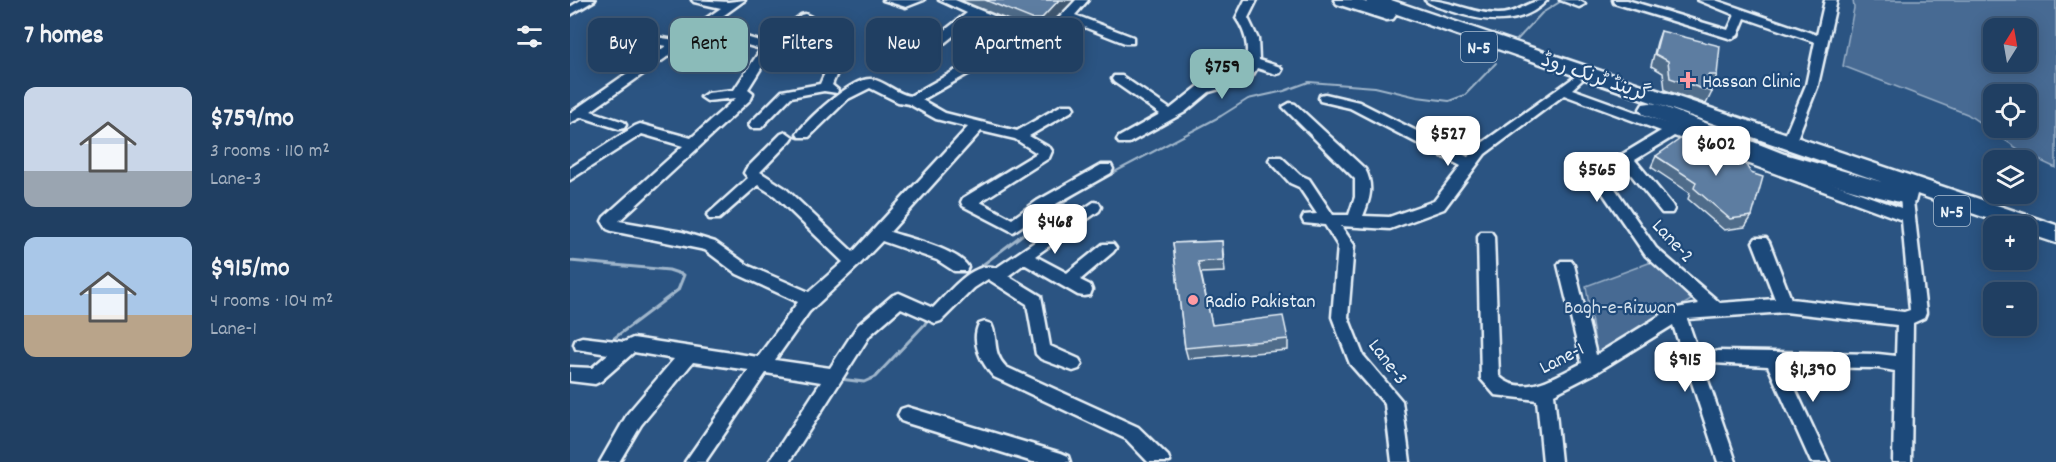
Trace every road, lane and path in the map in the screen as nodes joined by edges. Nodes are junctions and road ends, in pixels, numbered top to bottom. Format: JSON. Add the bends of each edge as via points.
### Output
{"nodes":[{"id":1,"x":589,"y":0,"type":"edge"},
{"id":2,"x":698,"y":0,"type":"edge"},
{"id":3,"x":890,"y":0,"type":"edge"},
{"id":4,"x":918,"y":0,"type":"edge"},
{"id":5,"x":945,"y":0,"type":"edge"},
{"id":6,"x":1082,"y":0,"type":"edge"},
{"id":7,"x":1251,"y":0,"type":"edge"},
{"id":8,"x":1343,"y":0,"type":"edge"},
{"id":9,"x":1374,"y":0,"type":"edge"},
{"id":10,"x":1431,"y":0,"type":"edge"},
{"id":11,"x":1541,"y":0,"type":"edge"},
{"id":12,"x":1704,"y":0,"type":"edge"},
{"id":13,"x":1831,"y":0,"type":"edge"},
{"id":14,"x":1618,"y":1,"type":"edge"},
{"id":15,"x":735,"y":3,"type":"edge"},
{"id":16,"x":1394,"y":4,"type":"edge"},
{"id":17,"x":1528,"y":4,"type":"edge"},
{"id":18,"x":570,"y":12,"type":"edge"},
{"id":19,"x":975,"y":13,"type":"junction"},
{"id":20,"x":1742,"y":13,"type":"junction"},
{"id":21,"x":1067,"y":16,"type":"joint"},
{"id":22,"x":715,"y":18,"type":"edge"},
{"id":23,"x":988,"y":18,"type":"edge"},
{"id":24,"x":941,"y":39,"type":"edge"},
{"id":25,"x":1129,"y":40,"type":"dead end"},
{"id":26,"x":1822,"y":40,"type":"junction"},
{"id":27,"x":670,"y":50,"type":"edge"},
{"id":28,"x":760,"y":60,"type":"edge"},
{"id":29,"x":1252,"y":62,"type":"junction"},
{"id":30,"x":1276,"y":70,"type":"dead end"},
{"id":31,"x":830,"y":72,"type":"edge"},
{"id":32,"x":961,"y":72,"type":"edge"},
{"id":33,"x":1118,"y":79,"type":"dead end"},
{"id":34,"x":1570,"y":85,"type":"junction"},
{"id":35,"x":825,"y":87,"type":"junction"},
{"id":36,"x":738,"y":94,"type":"junction"},
{"id":37,"x":1615,"y":94,"type":"junction"},
{"id":38,"x":843,"y":96,"type":"junction"},
{"id":39,"x":707,"y":97,"type":"dead end"},
{"id":40,"x":1325,"y":98,"type":"dead end"},
{"id":41,"x":912,"y":100,"type":"junction"},
{"id":42,"x":1290,"y":107,"type":"dead end"},
{"id":43,"x":1067,"y":108,"type":"dead end"},
{"id":44,"x":1169,"y":114,"type":"junction"},
{"id":45,"x":575,"y":115,"type":"edge"},
{"id":46,"x":619,"y":124,"type":"dead end"},
{"id":47,"x":756,"y":125,"type":"dead end"},
{"id":48,"x":978,"y":125,"type":"junction"},
{"id":49,"x":1672,"y":131,"type":"junction"},
{"id":50,"x":804,"y":134,"type":"dead end"},
{"id":51,"x":1019,"y":135,"type":"junction"},
{"id":52,"x":786,"y":137,"type":"dead end"},
{"id":53,"x":1124,"y":140,"type":"dead end"},
{"id":54,"x":694,"y":144,"type":"junction"},
{"id":55,"x":1788,"y":148,"type":"junction"},
{"id":56,"x":1276,"y":160,"type":"dead end"},
{"id":57,"x":1627,"y":160,"type":"junction"},
{"id":58,"x":1470,"y":164,"type":"junction"},
{"id":59,"x":1106,"y":170,"type":"dead end"},
{"id":60,"x":570,"y":175,"type":"edge"},
{"id":61,"x":757,"y":178,"type":"junction"},
{"id":62,"x":1094,"y":207,"type":"dead end"},
{"id":63,"x":1908,"y":207,"type":"junction"},
{"id":64,"x":1667,"y":209,"type":"dead end"},
{"id":65,"x":714,"y":214,"type":"dead end"},
{"id":66,"x":1309,"y":219,"type":"dead end"},
{"id":67,"x":1329,"y":220,"type":"junction"},
{"id":68,"x":1354,"y":221,"type":"junction"},
{"id":69,"x":1983,"y":223,"type":"edge"},
{"id":70,"x":879,"y":234,"type":"junction"},
{"id":71,"x":2056,"y":234,"type":"edge"},
{"id":72,"x":1486,"y":236,"type":"dead end"},
{"id":73,"x":2037,"y":240,"type":"edge"},
{"id":74,"x":1761,"y":243,"type":"dead end"},
{"id":75,"x":2056,"y":246,"type":"edge"},
{"id":76,"x":1108,"y":248,"type":"dead end"},
{"id":77,"x":1024,"y":257,"type":"junction"},
{"id":78,"x":853,"y":262,"type":"junction"},
{"id":79,"x":1566,"y":265,"type":"dead end"},
{"id":80,"x":960,"y":267,"type":"dead end"},
{"id":81,"x":997,"y":275,"type":"junction"},
{"id":82,"x":1068,"y":281,"type":"junction"},
{"id":83,"x":1084,"y":290,"type":"dead end"},
{"id":84,"x":810,"y":300,"type":"junction"},
{"id":85,"x":1785,"y":305,"type":"junction"},
{"id":86,"x":1715,"y":308,"type":"junction"},
{"id":87,"x":1677,"y":314,"type":"junction"},
{"id":88,"x":1905,"y":320,"type":"junction"},
{"id":89,"x":985,"y":329,"type":"dead end"},
{"id":90,"x":582,"y":344,"type":"dead end"},
{"id":91,"x":625,"y":349,"type":"junction"},
{"id":92,"x":689,"y":354,"type":"junction"},
{"id":93,"x":1718,"y":358,"type":"dead end"},
{"id":94,"x":1773,"y":358,"type":"junction"},
{"id":95,"x":1073,"y":364,"type":"dead end"},
{"id":96,"x":763,"y":365,"type":"junction"},
{"id":97,"x":1903,"y":365,"type":"junction"},
{"id":98,"x":1591,"y":367,"type":"junction"},
{"id":99,"x":570,"y":374,"type":"edge"},
{"id":100,"x":832,"y":376,"type":"junction"},
{"id":101,"x":1545,"y":390,"type":"junction"},
{"id":102,"x":907,"y":415,"type":"dead end"},
{"id":103,"x":609,"y":462,"type":"edge"},
{"id":104,"x":694,"y":462,"type":"edge"},
{"id":105,"x":778,"y":462,"type":"edge"},
{"id":106,"x":1061,"y":462,"type":"edge"},
{"id":107,"x":1161,"y":462,"type":"edge"},
{"id":108,"x":1401,"y":462,"type":"edge"},
{"id":109,"x":1552,"y":462,"type":"edge"},
{"id":110,"x":1727,"y":462,"type":"edge"},
{"id":111,"x":1820,"y":462,"type":"edge"},
{"id":112,"x":1902,"y":462,"type":"edge"}],
"edges":[{"from":1,"to":18,"type":"street"},
{"from":2,"to":15,"type":"street"},
{"from":3,"to":4,"type":"street","via":[[906,4]]},
{"from":5,"to":19,"type":"street"},
{"from":6,"to":21,"type":"street"},
{"from":7,"to":29,"type":"street","via":[[1242,18],[1254,37]]},
{"from":8,"to":34,"type":"highway","name":"گرینڈ ٹرنک روڈ","number":"N-5"},
{"from":9,"to":16,"type":"highway","name":"گرینڈ ٹرنک روڈ","number":"N-5"},
{"from":10,"to":17,"type":"street","via":[[1500,18],[1520,13]]},
{"from":11,"to":17,"type":"street"},
{"from":12,"to":20,"type":"street"},
{"from":13,"to":26,"type":"street"},
{"from":14,"to":20,"type":"street","via":[[1732,35]]},
{"from":15,"to":22,"type":"street"},
{"from":16,"to":55,"type":"highway","name":"گرینڈ ٹرنک روڈ","number":"N-5"},
{"from":19,"to":23,"type":"street"},
{"from":19,"to":24,"type":"street"},
{"from":20,"to":26,"type":"street"},
{"from":21,"to":25,"type":"street"},
{"from":26,"to":55,"type":"street","via":[[1812,85]]},
{"from":27,"to":45,"type":"street"},
{"from":28,"to":36,"type":"street"},
{"from":29,"to":30,"type":"street"},
{"from":29,"to":44,"type":"street","via":[[1246,77],[1204,89]]},
{"from":31,"to":35,"type":"street"},
{"from":32,"to":41,"type":"street"},
{"from":33,"to":44,"type":"street"},
{"from":34,"to":37,"type":"highway","name":"گرینڈ ٹرنک روڈ","number":"N-5"},
{"from":34,"to":49,"type":"street"},
{"from":34,"to":58,"type":"street","via":[[1480,151]]},
{"from":35,"to":38,"type":"street"},
{"from":35,"to":47,"type":"street","via":[[787,94]]},
{"from":36,"to":39,"type":"street"},
{"from":36,"to":54,"type":"street","via":[[747,93]]},
{"from":37,"to":55,"type":"highway","name":"گرینڈ ٹرنک روڈ","number":"N-5"},
{"from":37,"to":63,"type":"highway","name":"گرینڈ ٹرنک روڈ","number":"N-5"},
{"from":38,"to":41,"type":"street","via":[[870,83]]},
{"from":38,"to":50,"type":"street"},
{"from":40,"to":58,"type":"street","via":[[1354,105]]},
{"from":41,"to":48,"type":"street","via":[[941,116]]},
{"from":42,"to":68,"type":"street","via":[[1360,173],[1364,181]]},
{"from":43,"to":51,"type":"street"},
{"from":44,"to":53,"type":"street"},
{"from":45,"to":46,"type":"street"},
{"from":48,"to":51,"type":"street"},
{"from":48,"to":70,"type":"street"},
{"from":49,"to":57,"type":"street","name":"Lane-2"},
{"from":49,"to":63,"type":"street"},
{"from":51,"to":59,"type":"street","via":[[1045,151],[1044,155],[968,202],[1011,225]]},
{"from":52,"to":61,"type":"street","via":[[751,172]]},
{"from":54,"to":60,"type":"street","via":[[640,129]]},
{"from":54,"to":84,"type":"street","via":[[609,221],[612,225],[710,246],[743,270]]},
{"from":55,"to":63,"type":"highway","name":"گرینڈ ٹرنک روڈ","number":"N-5"},
{"from":55,"to":71,"type":"highway","name":"گرینڈ ٹرنک روڈ","number":"N-5"},
{"from":56,"to":67,"type":"street","name":"Lane-3","via":[[1304,183]]},
{"from":57,"to":64,"type":"street"},
{"from":57,"to":86,"type":"street","name":"Lane-2","via":[[1598,176],[1600,180],[1651,252]]},
{"from":58,"to":68,"type":"street","via":[[1439,205],[1390,223]]},
{"from":61,"to":65,"type":"street"},
{"from":61,"to":78,"type":"street","via":[[780,192]]},
{"from":62,"to":77,"type":"street"},
{"from":63,"to":69,"type":"highway","name":"گرینڈ ٹرنک روڈ","number":"N-5"},
{"from":63,"to":88,"type":"street","via":[[1918,313]]},
{"from":66,"to":67,"type":"street"},
{"from":67,"to":68,"type":"street"},
{"from":67,"to":108,"type":"street","name":"Lane-3","via":[[1346,245],[1341,317],[1356,359],[1393,401]]},
{"from":70,"to":78,"type":"street"},
{"from":70,"to":80,"type":"street","via":[[942,256]]},
{"from":72,"to":101,"type":"street","name":"Lane-1","via":[[1490,379],[1501,390]]},
{"from":73,"to":75,"type":"highway"},
{"from":74,"to":85,"type":"street"},
{"from":76,"to":82,"type":"street"},
{"from":77,"to":81,"type":"street"},
{"from":77,"to":82,"type":"street"},
{"from":78,"to":84,"type":"street"},
{"from":79,"to":98,"type":"street"},
{"from":81,"to":95,"type":"street","via":[[1035,301],[1044,352]]},
{"from":81,"to":100,"type":"street","via":[[986,272],[938,314],[926,313],[903,301],[895,302],[864,330]]},
{"from":82,"to":83,"type":"street"},
{"from":84,"to":96,"type":"street"},
{"from":85,"to":86,"type":"street","name":"Lane-1"},
{"from":85,"to":88,"type":"street","name":"Lane-1"},
{"from":86,"to":87,"type":"street","name":"Lane-1"},
{"from":87,"to":98,"type":"street","name":"Lane-1"},
{"from":87,"to":110,"type":"street"},
{"from":88,"to":97,"type":"street"},
{"from":89,"to":107,"type":"street","via":[[985,349],[1000,372],[1132,433]]},
{"from":90,"to":91,"type":"street"},
{"from":91,"to":92,"type":"street","via":[[633,345]]},
{"from":91,"to":99,"type":"street","via":[[595,376]]},
{"from":92,"to":96,"type":"street"},
{"from":92,"to":103,"type":"street","via":[[624,433]]},
{"from":93,"to":94,"type":"street"},
{"from":94,"to":97,"type":"street"},
{"from":94,"to":111,"type":"street"},
{"from":96,"to":100,"type":"street"},
{"from":96,"to":104,"type":"street"},
{"from":97,"to":112,"type":"street"},
{"from":98,"to":101,"type":"street","name":"Lane-1"},
{"from":100,"to":105,"type":"street"},
{"from":101,"to":109,"type":"street"},
{"from":102,"to":106,"type":"street"}]}
